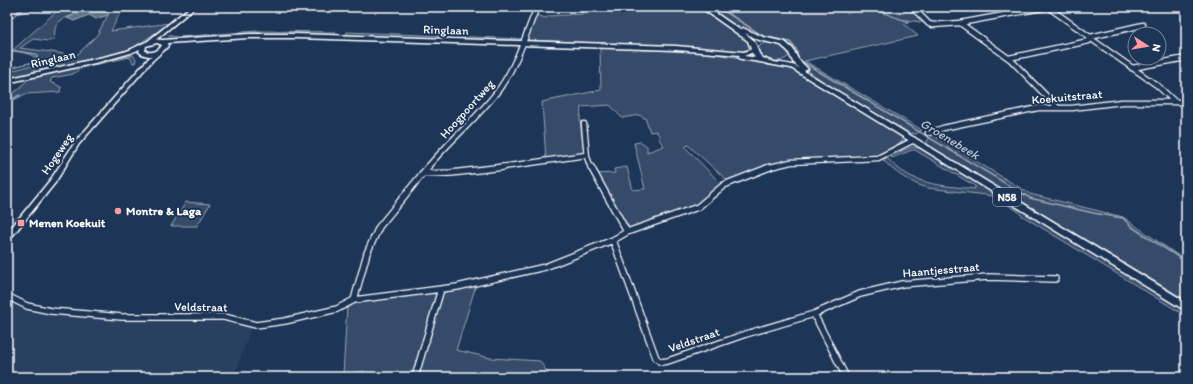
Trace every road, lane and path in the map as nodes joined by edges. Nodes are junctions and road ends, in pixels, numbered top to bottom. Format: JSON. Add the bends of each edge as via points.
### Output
{"nodes":[{"id":1,"x":193,"y":7,"type":"edge"},
{"id":2,"x":537,"y":7,"type":"edge"},
{"id":3,"x":703,"y":7,"type":"edge"},
{"id":4,"x":912,"y":7,"type":"edge"},
{"id":5,"x":1048,"y":7,"type":"edge"},
{"id":6,"x":712,"y":13,"type":"junction"},
{"id":7,"x":960,"y":23,"type":"junction"},
{"id":8,"x":1143,"y":25,"type":"dead end"},
{"id":9,"x":170,"y":26,"type":"junction"},
{"id":10,"x":1090,"y":38,"type":"junction"},
{"id":11,"x":202,"y":40,"type":"junction"},
{"id":12,"x":771,"y":40,"type":"junction"},
{"id":13,"x":150,"y":42,"type":"junction"},
{"id":14,"x":162,"y":42,"type":"junction"},
{"id":15,"x":523,"y":43,"type":"junction"},
{"id":16,"x":143,"y":46,"type":"junction"},
{"id":17,"x":689,"y":49,"type":"junction"},
{"id":18,"x":754,"y":49,"type":"junction"},
{"id":19,"x":162,"y":50,"type":"junction"},
{"id":20,"x":145,"y":54,"type":"junction"},
{"id":21,"x":792,"y":56,"type":"junction"},
{"id":22,"x":104,"y":58,"type":"junction"},
{"id":23,"x":1009,"y":58,"type":"junction"},
{"id":24,"x":1186,"y":58,"type":"edge"},
{"id":25,"x":767,"y":62,"type":"junction"},
{"id":26,"x":775,"y":63,"type":"junction"},
{"id":27,"x":1132,"y":68,"type":"junction"},
{"id":28,"x":7,"y":82,"type":"edge"},
{"id":29,"x":128,"y":84,"type":"junction"},
{"id":30,"x":843,"y":96,"type":"junction"},
{"id":31,"x":1174,"y":102,"type":"junction"},
{"id":32,"x":1186,"y":102,"type":"edge"},
{"id":33,"x":1057,"y":107,"type":"junction"},
{"id":34,"x":584,"y":124,"type":"dead end"},
{"id":35,"x":928,"y":133,"type":"dead end"},
{"id":36,"x":914,"y":140,"type":"junction"},
{"id":37,"x":586,"y":155,"type":"junction"},
{"id":38,"x":422,"y":174,"type":"junction"},
{"id":39,"x":627,"y":232,"type":"junction"},
{"id":40,"x":7,"y":238,"type":"edge"},
{"id":41,"x":613,"y":240,"type":"junction"},
{"id":42,"x":1055,"y":279,"type":"dead end"},
{"id":43,"x":1155,"y":287,"type":"junction"},
{"id":44,"x":441,"y":289,"type":"junction"},
{"id":45,"x":7,"y":296,"type":"edge"},
{"id":46,"x":354,"y":300,"type":"junction"},
{"id":47,"x":1186,"y":303,"type":"edge"},
{"id":48,"x":833,"y":306,"type":"joint"},
{"id":49,"x":1186,"y":307,"type":"edge"},
{"id":50,"x":814,"y":314,"type":"junction"},
{"id":51,"x":415,"y":377,"type":"edge"},
{"id":52,"x":846,"y":377,"type":"edge"}],
"edges":[{"from":1,"to":9,"type":"street"},
{"from":2,"to":15,"type":"street","name":"Hoogpoortweg"},
{"from":3,"to":6,"type":"main road"},
{"from":4,"to":7,"type":"street","via":[[929,24]]},
{"from":5,"to":7,"type":"street"},
{"from":5,"to":10,"type":"street"},
{"from":6,"to":12,"type":"main road","via":[[761,39]]},
{"from":6,"to":18,"type":"main road","via":[[750,40]]},
{"from":7,"to":23,"type":"street"},
{"from":8,"to":10,"type":"street"},
{"from":9,"to":13,"type":"street"},
{"from":9,"to":14,"type":"street","via":[[161,36]]},
{"from":10,"to":23,"type":"street","via":[[1089,41]]},
{"from":10,"to":27,"type":"street"},
{"from":11,"to":14,"type":"main road","name":"Ringlaan"},
{"from":11,"to":15,"type":"main road","name":"Ringlaan","via":[[271,36]]},
{"from":11,"to":19,"type":"main road","name":"Ringlaan"},
{"from":12,"to":18,"type":"main road","via":[[760,42]]},
{"from":12,"to":21,"type":"main road","via":[[788,46]]},
{"from":13,"to":14,"type":"main road","name":"Ringlaan"},
{"from":13,"to":16,"type":"main road","name":"Ringlaan"},
{"from":14,"to":19,"type":"main road","via":[[165,46]]},
{"from":15,"to":17,"type":"main road","name":"Ringlaan"},
{"from":15,"to":38,"type":"street","name":"Hoogpoortweg","via":[[506,79],[490,102]]},
{"from":16,"to":20,"type":"main road","via":[[142,52]]},
{"from":16,"to":22,"type":"main road","name":"Ringlaan"},
{"from":17,"to":18,"type":"main road","name":"Ringlaan","via":[[745,54]]},
{"from":17,"to":25,"type":"main road","name":"Ringlaan"},
{"from":18,"to":25,"type":"main road","via":[[756,55]]},
{"from":19,"to":20,"type":"main road","name":"Ringlaan"},
{"from":19,"to":29,"type":"street","name":"Hogeweg","via":[[151,58]]},
{"from":20,"to":22,"type":"main road","name":"Ringlaan"},
{"from":20,"to":29,"type":"street","name":"Hogeweg","via":[[145,59]]},
{"from":21,"to":26,"type":"main road","via":[[788,61]]},
{"from":21,"to":30,"type":"main road","number":"N58","via":[[798,64]]},
{"from":22,"to":28,"type":"main road","name":"Ringlaan"},
{"from":23,"to":33,"type":"street"},
{"from":24,"to":27,"type":"street"},
{"from":25,"to":26,"type":"main road"},
{"from":26,"to":30,"type":"main road","number":"N58","via":[[793,67]]},
{"from":27,"to":31,"type":"street","via":[[1158,86]]},
{"from":29,"to":40,"type":"street","name":"Hogeweg","via":[[77,143],[53,182]]},
{"from":30,"to":36,"type":"main road","number":"N58"},
{"from":31,"to":32,"type":"street","name":"Koekuitstraat"},
{"from":31,"to":33,"type":"street","name":"Koekuitstraat","via":[[1122,102],[1084,107]]},
{"from":33,"to":35,"type":"street","name":"Koekuitstraat","via":[[1038,108]]},
{"from":34,"to":37,"type":"street"},
{"from":36,"to":39,"type":"street","name":"Veldstraat","via":[[882,157],[774,165],[724,185],[698,207]]},
{"from":36,"to":43,"type":"main road","number":"N58"},
{"from":37,"to":38,"type":"street","via":[[505,167]]},
{"from":37,"to":39,"type":"street","via":[[592,171]]},
{"from":38,"to":46,"type":"street","name":"Hoogpoortweg","via":[[387,215],[372,238]]},
{"from":39,"to":41,"type":"street","name":"Veldstraat"},
{"from":41,"to":44,"type":"street","name":"Veldstraat","via":[[545,267]]},
{"from":41,"to":50,"type":"street","name":"Veldstraat","via":[[656,358],[660,362]]},
{"from":42,"to":48,"type":"street","name":"Haantjesstraat","via":[[988,278],[902,284],[860,294]]},
{"from":43,"to":47,"type":"main road","number":"N58"},
{"from":43,"to":49,"type":"main road","number":"N58"},
{"from":44,"to":46,"type":"street","name":"Veldstraat"},
{"from":44,"to":51,"type":"street"},
{"from":45,"to":46,"type":"street","name":"Veldstraat","via":[[27,306],[51,311],[122,317],[224,317],[256,325],[324,313]]},
{"from":48,"to":50,"type":"street","name":"Veldstraat"},
{"from":50,"to":52,"type":"street"}]}
